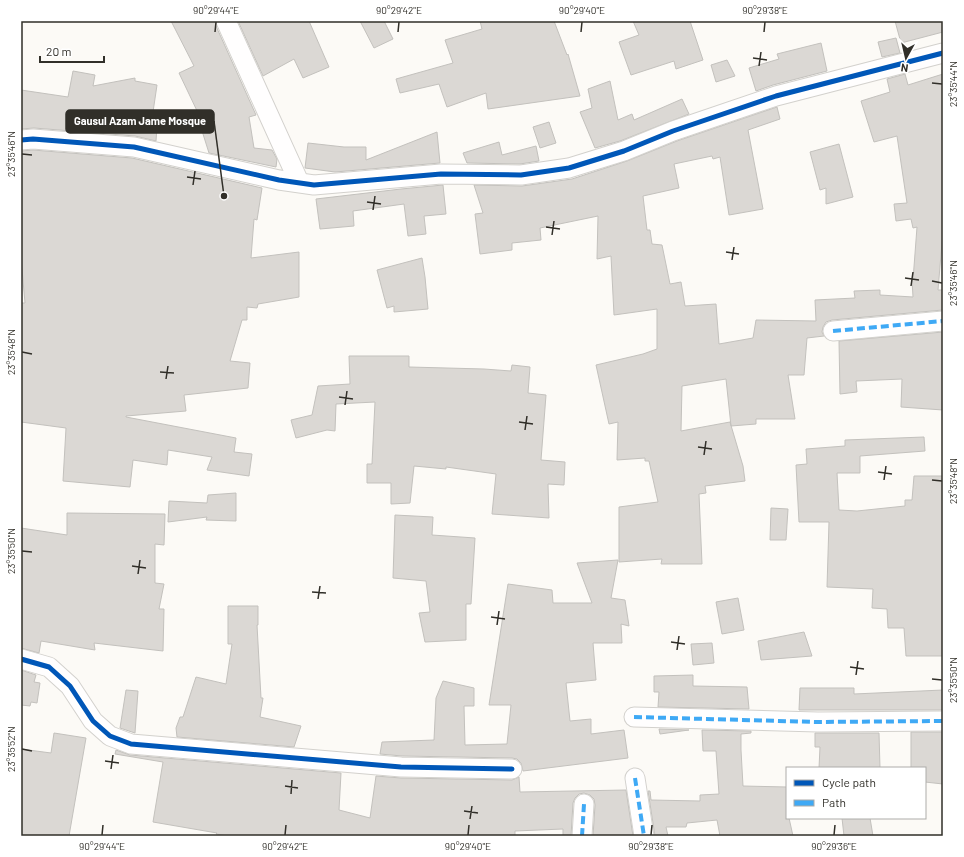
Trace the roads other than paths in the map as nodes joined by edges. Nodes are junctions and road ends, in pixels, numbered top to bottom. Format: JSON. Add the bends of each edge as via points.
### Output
{"nodes":[{"id":1,"x":226,"y":21,"type":"edge"},
{"id":2,"x":943,"y":53,"type":"edge"},
{"id":3,"x":21,"y":140,"type":"edge"},
{"id":4,"x":299,"y":182,"type":"junction"},
{"id":5,"x":943,"y":321,"type":"edge"},
{"id":6,"x":833,"y":331,"type":"dead end"},
{"id":7,"x":21,"y":659,"type":"edge"},
{"id":8,"x":634,"y":717,"type":"dead end"},
{"id":9,"x":943,"y":721,"type":"edge"},
{"id":10,"x":512,"y":769,"type":"dead end"},
{"id":11,"x":635,"y":778,"type":"dead end"},
{"id":12,"x":584,"y":804,"type":"dead end"},
{"id":13,"x":582,"y":836,"type":"edge"},
{"id":14,"x":644,"y":836,"type":"edge"}],
"edges":[{"from":1,"to":4,"type":"street"},
{"from":2,"to":4,"type":"street","via":[[776,96],[673,131],[624,151],[569,168],[522,176],[441,174],[314,185]]},
{"from":3,"to":4,"type":"street","via":[[134,147],[279,180]]},
{"from":5,"to":6,"type":"street"},
{"from":7,"to":10,"type":"street","via":[[50,667],[70,686],[93,721],[110,736],[131,744],[401,767]]},
{"from":8,"to":9,"type":"street","via":[[818,722]]},
{"from":11,"to":14,"type":"street"},
{"from":12,"to":13,"type":"street"}]}
